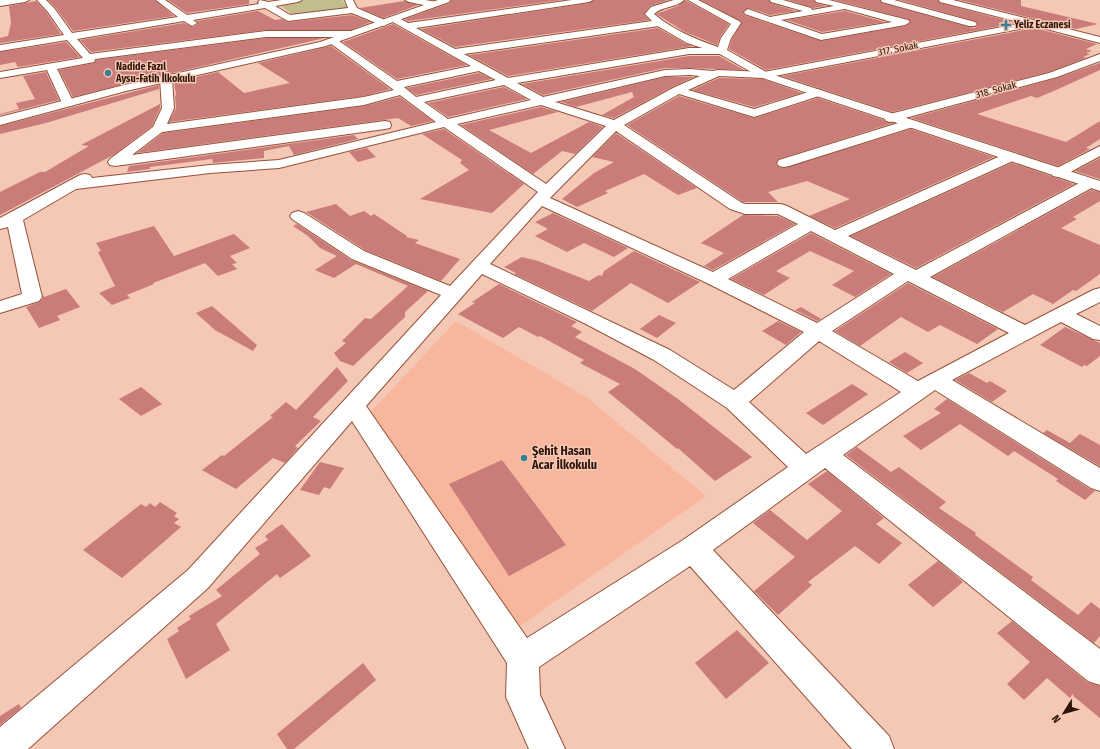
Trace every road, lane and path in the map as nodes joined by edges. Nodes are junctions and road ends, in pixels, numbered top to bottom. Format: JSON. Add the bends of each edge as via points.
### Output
{"nodes":[{"id":1,"x":25,"y":0,"type":"edge"},
{"id":2,"x":41,"y":0,"type":"edge"},
{"id":3,"x":160,"y":0,"type":"edge"},
{"id":4,"x":298,"y":0,"type":"edge"},
{"id":5,"x":349,"y":0,"type":"edge"},
{"id":6,"x":410,"y":0,"type":"edge"},
{"id":7,"x":446,"y":0,"type":"edge"},
{"id":8,"x":589,"y":0,"type":"edge"},
{"id":9,"x":680,"y":0,"type":"edge"},
{"id":10,"x":692,"y":0,"type":"edge"},
{"id":11,"x":774,"y":0,"type":"edge"},
{"id":12,"x":819,"y":0,"type":"edge"},
{"id":13,"x":885,"y":0,"type":"edge"},
{"id":14,"x":943,"y":0,"type":"edge"},
{"id":15,"x":0,"y":3,"type":"edge"},
{"id":16,"x":434,"y":4,"type":"junction"},
{"id":17,"x":261,"y":6,"type":"edge"},
{"id":18,"x":846,"y":7,"type":"junction"},
{"id":19,"x":353,"y":10,"type":"junction"},
{"id":20,"x":815,"y":12,"type":"junction"},
{"id":21,"x":184,"y":18,"type":"junction"},
{"id":22,"x":769,"y":19,"type":"junction"},
{"id":23,"x":389,"y":21,"type":"junction"},
{"id":24,"x":659,"y":23,"type":"junction"},
{"id":25,"x":736,"y":23,"type":"junction"},
{"id":26,"x":1032,"y":24,"type":"junction"},
{"id":27,"x":408,"y":26,"type":"junction"},
{"id":28,"x":1093,"y":28,"type":"dead end"},
{"id":29,"x":996,"y":31,"type":"junction"},
{"id":30,"x":1067,"y":32,"type":"junction"},
{"id":31,"x":351,"y":34,"type":"junction"},
{"id":32,"x":70,"y":37,"type":"junction"},
{"id":33,"x":1100,"y":40,"type":"edge"},
{"id":34,"x":220,"y":41,"type":"junction"},
{"id":35,"x":333,"y":41,"type":"junction"},
{"id":36,"x":0,"y":48,"type":"edge"},
{"id":37,"x":722,"y":51,"type":"junction"},
{"id":38,"x":455,"y":52,"type":"junction"},
{"id":39,"x":88,"y":57,"type":"junction"},
{"id":40,"x":1100,"y":57,"type":"edge"},
{"id":41,"x":51,"y":67,"type":"junction"},
{"id":42,"x":482,"y":67,"type":"junction"},
{"id":43,"x":718,"y":73,"type":"junction"},
{"id":44,"x":0,"y":75,"type":"edge"},
{"id":45,"x":764,"y":75,"type":"junction"},
{"id":46,"x":166,"y":79,"type":"junction"},
{"id":47,"x":508,"y":81,"type":"junction"},
{"id":48,"x":399,"y":88,"type":"junction"},
{"id":49,"x":677,"y":90,"type":"junction"},
{"id":50,"x":818,"y":93,"type":"junction"},
{"id":51,"x":414,"y":100,"type":"junction"},
{"id":52,"x":541,"y":101,"type":"junction"},
{"id":53,"x":68,"y":103,"type":"junction"},
{"id":54,"x":890,"y":118,"type":"junction"},
{"id":55,"x":443,"y":120,"type":"junction"},
{"id":56,"x":0,"y":121,"type":"edge"},
{"id":57,"x":908,"y":124,"type":"junction"},
{"id":58,"x":615,"y":125,"type":"junction"},
{"id":59,"x":158,"y":129,"type":"junction"},
{"id":60,"x":1100,"y":150,"type":"edge"},
{"id":61,"x":1010,"y":157,"type":"junction"},
{"id":62,"x":115,"y":162,"type":"junction"},
{"id":63,"x":784,"y":163,"type":"dead end"},
{"id":64,"x":1058,"y":173,"type":"junction"},
{"id":65,"x":1095,"y":184,"type":"edge"},
{"id":66,"x":73,"y":185,"type":"junction"},
{"id":67,"x":544,"y":195,"type":"junction"},
{"id":68,"x":298,"y":216,"type":"dead end"},
{"id":69,"x":7,"y":221,"type":"edge"},
{"id":70,"x":810,"y":224,"type":"junction"},
{"id":71,"x":835,"y":236,"type":"junction"},
{"id":72,"x":479,"y":266,"type":"junction"},
{"id":73,"x":912,"y":275,"type":"junction"},
{"id":74,"x":714,"y":279,"type":"junction"},
{"id":75,"x":454,"y":294,"type":"junction"},
{"id":76,"x":1100,"y":294,"type":"edge"},
{"id":77,"x":0,"y":307,"type":"edge"},
{"id":78,"x":1060,"y":314,"type":"junction"},
{"id":79,"x":818,"y":331,"type":"junction"},
{"id":80,"x":1026,"y":333,"type":"junction"},
{"id":81,"x":1100,"y":334,"type":"edge"},
{"id":82,"x":927,"y":386,"type":"junction"},
{"id":83,"x":735,"y":402,"type":"junction"},
{"id":84,"x":353,"y":405,"type":"junction"},
{"id":85,"x":815,"y":461,"type":"junction"},
{"id":86,"x":1100,"y":481,"type":"edge"},
{"id":87,"x":693,"y":549,"type":"junction"},
{"id":88,"x":523,"y":659,"type":"junction"},
{"id":89,"x":1100,"y":669,"type":"edge"},
{"id":90,"x":1,"y":749,"type":"edge"},
{"id":91,"x":547,"y":749,"type":"edge"},
{"id":92,"x":876,"y":749,"type":"edge"}],
"edges":[{"from":1,"to":15,"type":"street"},
{"from":2,"to":32,"type":"street"},
{"from":3,"to":21,"type":"street"},
{"from":4,"to":17,"type":"street"},
{"from":5,"to":19,"type":"street"},
{"from":6,"to":16,"type":"street"},
{"from":7,"to":16,"type":"street"},
{"from":8,"to":27,"type":"street"},
{"from":9,"to":24,"type":"street","via":[[654,9],[649,14]]},
{"from":10,"to":25,"type":"street"},
{"from":11,"to":20,"type":"street"},
{"from":12,"to":18,"type":"street"},
{"from":13,"to":29,"type":"street"},
{"from":14,"to":26,"type":"street"},
{"from":16,"to":23,"type":"street"},
{"from":17,"to":19,"type":"street","via":[[288,18]]},
{"from":17,"to":21,"type":"street"},
{"from":18,"to":20,"type":"street"},
{"from":18,"to":22,"type":"street","via":[[905,22],[821,37]]},
{"from":19,"to":23,"type":"street"},
{"from":20,"to":22,"type":"street"},
{"from":21,"to":32,"type":"street"},
{"from":21,"to":34,"type":"street"},
{"from":22,"to":25,"type":"street","via":[[752,9]]},
{"from":23,"to":27,"type":"street"},
{"from":23,"to":31,"type":"street"},
{"from":24,"to":37,"type":"street","via":[[690,41]]},
{"from":24,"to":38,"type":"street"},
{"from":25,"to":37,"type":"street","via":[[726,38]]},
{"from":26,"to":29,"type":"street","name":"317. Sokak"},
{"from":26,"to":30,"type":"street"},
{"from":27,"to":38,"type":"street"},
{"from":28,"to":30,"type":"street"},
{"from":29,"to":45,"type":"street","name":"317. Sokak"},
{"from":30,"to":33,"type":"street"},
{"from":31,"to":34,"type":"street","via":[[265,31]]},
{"from":31,"to":35,"type":"street"},
{"from":32,"to":36,"type":"street"},
{"from":32,"to":39,"type":"street"},
{"from":34,"to":39,"type":"street"},
{"from":35,"to":46,"type":"street"},
{"from":35,"to":48,"type":"street"},
{"from":37,"to":45,"type":"street"},
{"from":37,"to":47,"type":"street","via":[[689,51]]},
{"from":38,"to":42,"type":"street"},
{"from":39,"to":41,"type":"street","via":[[90,60]]},
{"from":40,"to":54,"type":"street","name":"318. Sokak","via":[[1053,75]]},
{"from":41,"to":44,"type":"street"},
{"from":41,"to":53,"type":"street"},
{"from":42,"to":47,"type":"street"},
{"from":42,"to":48,"type":"street"},
{"from":43,"to":45,"type":"street"},
{"from":43,"to":49,"type":"street"},
{"from":43,"to":52,"type":"street","via":[[665,73]]},
{"from":45,"to":50,"type":"street"},
{"from":46,"to":53,"type":"street"},
{"from":46,"to":59,"type":"street","via":[[168,108]]},
{"from":47,"to":51,"type":"street"},
{"from":47,"to":52,"type":"street"},
{"from":48,"to":51,"type":"street"},
{"from":48,"to":59,"type":"street","via":[[364,101]]},
{"from":49,"to":50,"type":"street","via":[[754,113]]},
{"from":49,"to":58,"type":"street"},
{"from":50,"to":54,"type":"street"},
{"from":51,"to":55,"type":"street"},
{"from":52,"to":55,"type":"street"},
{"from":52,"to":58,"type":"street"},
{"from":53,"to":56,"type":"street"},
{"from":54,"to":57,"type":"street"},
{"from":55,"to":62,"type":"street"},
{"from":55,"to":66,"type":"street","via":[[279,164],[210,169]]},
{"from":55,"to":67,"type":"street"},
{"from":57,"to":61,"type":"street"},
{"from":57,"to":63,"type":"street"},
{"from":58,"to":67,"type":"street"},
{"from":58,"to":70,"type":"street","via":[[736,206],[746,209],[781,209]]},
{"from":59,"to":62,"type":"street"},
{"from":60,"to":64,"type":"street"},
{"from":61,"to":64,"type":"street"},
{"from":61,"to":71,"type":"street"},
{"from":62,"to":66,"type":"street"},
{"from":64,"to":65,"type":"street"},
{"from":65,"to":73,"type":"street"},
{"from":66,"to":69,"type":"street"},
{"from":67,"to":72,"type":"street"},
{"from":67,"to":74,"type":"street"},
{"from":68,"to":75,"type":"street","via":[[358,255]]},
{"from":69,"to":77,"type":"street","via":[[32,297]]},
{"from":70,"to":71,"type":"street"},
{"from":70,"to":74,"type":"street"},
{"from":71,"to":73,"type":"street"},
{"from":72,"to":75,"type":"street"},
{"from":72,"to":83,"type":"street","via":[[662,355]]},
{"from":73,"to":79,"type":"street"},
{"from":73,"to":80,"type":"street"},
{"from":74,"to":79,"type":"street"},
{"from":75,"to":84,"type":"street"},
{"from":76,"to":78,"type":"street"},
{"from":78,"to":80,"type":"street"},
{"from":78,"to":81,"type":"street"},
{"from":79,"to":82,"type":"street"},
{"from":79,"to":83,"type":"street"},
{"from":80,"to":82,"type":"street"},
{"from":82,"to":85,"type":"street"},
{"from":82,"to":86,"type":"street"},
{"from":83,"to":85,"type":"street"},
{"from":84,"to":88,"type":"street"},
{"from":84,"to":90,"type":"street","via":[[198,579]]},
{"from":85,"to":87,"type":"street"},
{"from":85,"to":89,"type":"street"},
{"from":87,"to":88,"type":"street"},
{"from":87,"to":92,"type":"street"},
{"from":88,"to":91,"type":"street","via":[[523,697]]}]}
